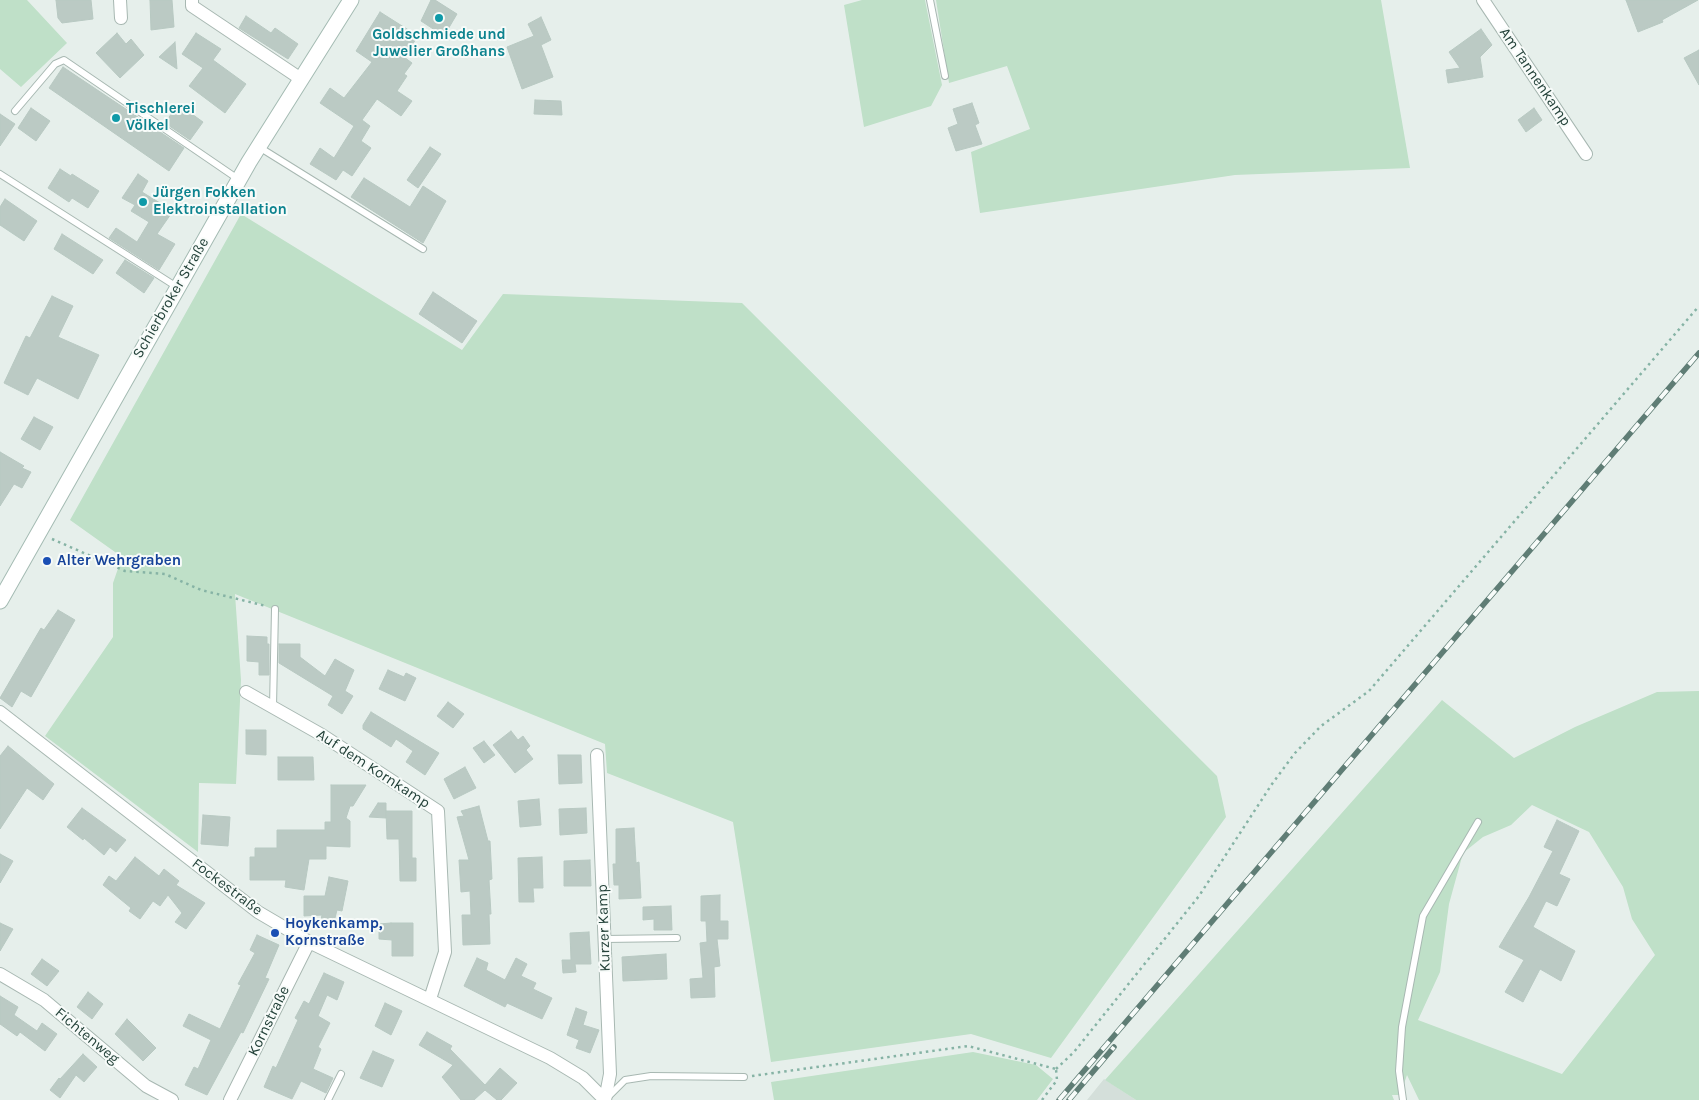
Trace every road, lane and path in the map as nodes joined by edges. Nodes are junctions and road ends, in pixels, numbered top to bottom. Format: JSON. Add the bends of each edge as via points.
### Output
{"nodes":[{"id":1,"x":120,"y":0,"type":"edge"},
{"id":2,"x":192,"y":0,"type":"edge"},
{"id":3,"x":351,"y":0,"type":"edge"},
{"id":4,"x":930,"y":0,"type":"edge"},
{"id":5,"x":1483,"y":0,"type":"edge"},
{"id":6,"x":120,"y":18,"type":"dead end"},
{"id":7,"x":945,"y":76,"type":"dead end"},
{"id":8,"x":301,"y":79,"type":"junction"},
{"id":9,"x":14,"y":111,"type":"dead end"},
{"id":10,"x":259,"y":147,"type":"junction"},
{"id":11,"x":1586,"y":154,"type":"dead end"},
{"id":12,"x":0,"y":174,"type":"edge"},
{"id":13,"x":239,"y":179,"type":"junction"},
{"id":14,"x":423,"y":249,"type":"dead end"},
{"id":15,"x":177,"y":287,"type":"junction"},
{"id":16,"x":1699,"y":306,"type":"edge"},
{"id":17,"x":50,"y":538,"type":"dead end"},
{"id":18,"x":0,"y":601,"type":"edge"},
{"id":19,"x":275,"y":609,"type":"joint"},
{"id":20,"x":246,"y":692,"type":"dead end"},
{"id":21,"x":273,"y":707,"type":"junction"},
{"id":22,"x":0,"y":712,"type":"edge"},
{"id":23,"x":597,"y":755,"type":"dead end"},
{"id":24,"x":1478,"y":822,"type":"dead end"},
{"id":25,"x":604,"y":938,"type":"junction"},
{"id":26,"x":678,"y":938,"type":"dead end"},
{"id":27,"x":309,"y":942,"type":"junction"},
{"id":28,"x":0,"y":974,"type":"edge"},
{"id":29,"x":430,"y":999,"type":"junction"},
{"id":30,"x":1056,"y":1069,"type":"junction"},
{"id":31,"x":341,"y":1074,"type":"dead end"},
{"id":32,"x":744,"y":1077,"type":"joint"},
{"id":33,"x":172,"y":1100,"type":"edge"},
{"id":34,"x":230,"y":1100,"type":"edge"},
{"id":35,"x":328,"y":1100,"type":"edge"},
{"id":36,"x":605,"y":1100,"type":"edge"},
{"id":37,"x":1042,"y":1100,"type":"edge"},
{"id":38,"x":1403,"y":1100,"type":"edge"}],
"edges":[{"from":1,"to":6,"type":"street"},
{"from":2,"to":8,"type":"street","via":[[192,6]]},
{"from":3,"to":8,"type":"main road","name":"Schierbroker Straße"},
{"from":4,"to":7,"type":"lane"},
{"from":5,"to":11,"type":"street","name":"Am Tannenkamp"},
{"from":8,"to":10,"type":"main road","name":"Schierbroker Straße"},
{"from":9,"to":13,"type":"lane","via":[[55,64],[64,60]]},
{"from":10,"to":13,"type":"main road","name":"Schierbroker Straße"},
{"from":10,"to":14,"type":"lane"},
{"from":12,"to":15,"type":"lane"},
{"from":13,"to":15,"type":"main road","name":"Schierbroker Straße"},
{"from":15,"to":18,"type":"main road","name":"Schierbroker Straße"},
{"from":16,"to":30,"type":"path","via":[[1369,691],[1321,726],[1295,753],[1199,896],[1074,1052]]},
{"from":17,"to":19,"type":"path","via":[[125,571],[165,574],[201,590]]},
{"from":19,"to":21,"type":"lane"},
{"from":20,"to":21,"type":"street","name":"Auf dem Kornkamp"},
{"from":21,"to":29,"type":"street","name":"Auf dem Kornkamp","via":[[438,811],[445,952]]},
{"from":22,"to":27,"type":"street","name":"Fockestraße","via":[[258,912]]},
{"from":23,"to":25,"type":"street","name":"Kurzer Kamp"},
{"from":24,"to":38,"type":"lane","via":[[1423,916],[1402,1027],[1399,1071]]},
{"from":25,"to":26,"type":"lane"},
{"from":25,"to":36,"type":"street","name":"Kurzer Kamp","via":[[610,1074]]},
{"from":27,"to":29,"type":"street","name":"Fockestraße"},
{"from":27,"to":34,"type":"street","name":"Kornstraße"},
{"from":28,"to":33,"type":"street","name":"Fichtenweg","via":[[44,1000],[146,1086]]},
{"from":29,"to":36,"type":"street","name":"Fockestraße","via":[[550,1058],[583,1078]]},
{"from":30,"to":32,"type":"path","via":[[968,1046]]},
{"from":30,"to":37,"type":"path","via":[[1057,1080]]},
{"from":31,"to":35,"type":"lane"},
{"from":32,"to":36,"type":"lane","via":[[651,1076],[625,1080]]}]}
